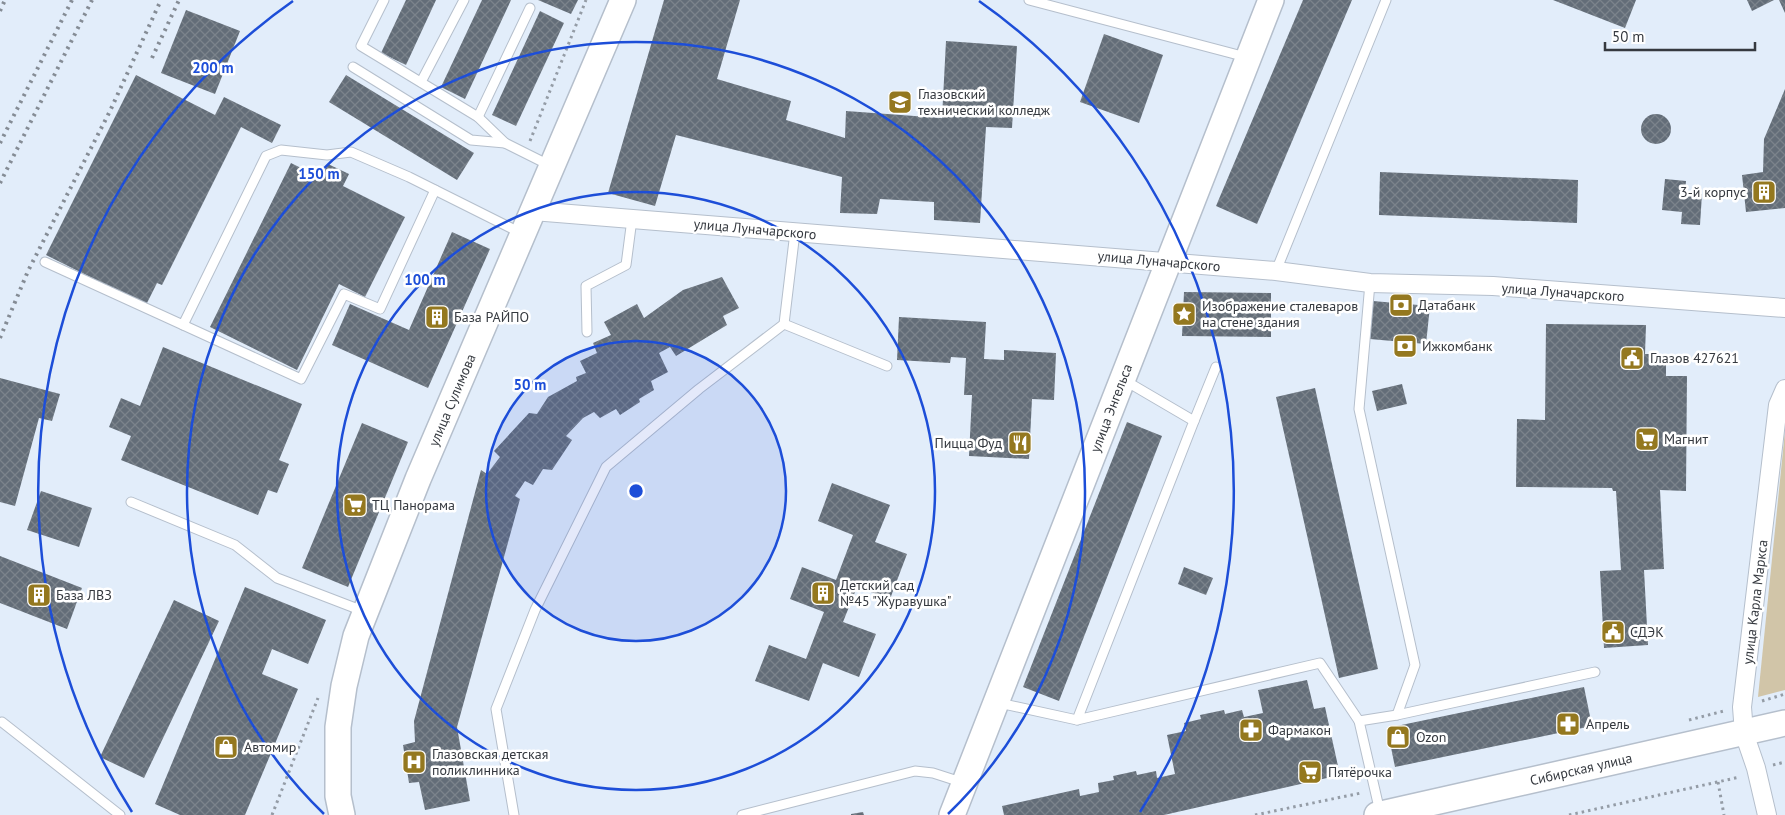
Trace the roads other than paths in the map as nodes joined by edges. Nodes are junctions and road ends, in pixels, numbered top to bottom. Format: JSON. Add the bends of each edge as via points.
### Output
{"nodes":[{"id":1,"x":384,"y":0,"type":"edge"},
{"id":2,"x":464,"y":0,"type":"edge"},
{"id":3,"x":623,"y":0,"type":"edge"},
{"id":4,"x":1029,"y":0,"type":"edge"},
{"id":5,"x":1271,"y":0,"type":"edge"},
{"id":6,"x":1386,"y":0,"type":"edge"},
{"id":7,"x":530,"y":8,"type":"dead end"},
{"id":8,"x":1248,"y":57,"type":"junction"},
{"id":9,"x":353,"y":67,"type":"dead end"},
{"id":10,"x":421,"y":82,"type":"junction"},
{"id":11,"x":478,"y":117,"type":"junction"},
{"id":12,"x":506,"y":144,"type":"junction"},
{"id":13,"x":552,"y":166,"type":"junction"},
{"id":14,"x":435,"y":190,"type":"junction"},
{"id":15,"x":533,"y":211,"type":"junction"},
{"id":16,"x":632,"y":219,"type":"junction"},
{"id":17,"x":795,"y":232,"type":"junction"},
{"id":18,"x":523,"y":234,"type":"junction"},
{"id":19,"x":45,"y":262,"type":"dead end"},
{"id":20,"x":1167,"y":262,"type":"junction"},
{"id":21,"x":1276,"y":270,"type":"junction"},
{"id":22,"x":1370,"y":283,"type":"junction"},
{"id":23,"x":1785,"y":308,"type":"edge"},
{"id":24,"x":784,"y":324,"type":"junction"},
{"id":25,"x":183,"y":325,"type":"junction"},
{"id":26,"x":587,"y":332,"type":"dead end"},
{"id":27,"x":887,"y":366,"type":"dead end"},
{"id":28,"x":1216,"y":367,"type":"dead end"},
{"id":29,"x":1122,"y":379,"type":"junction"},
{"id":30,"x":1785,"y":388,"type":"edge"},
{"id":31,"x":1194,"y":421,"type":"junction"},
{"id":32,"x":131,"y":502,"type":"dead end"},
{"id":33,"x":366,"y":612,"type":"junction"},
{"id":34,"x":1595,"y":672,"type":"dead end"},
{"id":35,"x":997,"y":703,"type":"junction"},
{"id":36,"x":1397,"y":715,"type":"junction"},
{"id":37,"x":1077,"y":720,"type":"junction"},
{"id":38,"x":1360,"y":721,"type":"junction"},
{"id":39,"x":2,"y":722,"type":"dead end"},
{"id":40,"x":1785,"y":723,"type":"edge"},
{"id":41,"x":1744,"y":733,"type":"junction"},
{"id":42,"x":965,"y":783,"type":"junction"},
{"id":43,"x":1378,"y":809,"type":"edge"},
{"id":44,"x":120,"y":815,"type":"edge"},
{"id":45,"x":342,"y":815,"type":"edge"},
{"id":46,"x":514,"y":815,"type":"edge"},
{"id":47,"x":742,"y":815,"type":"edge"},
{"id":48,"x":952,"y":815,"type":"edge"},
{"id":49,"x":1767,"y":815,"type":"edge"}],
"edges":[{"from":1,"to":10,"type":"lane","via":[[361,46]]},
{"from":2,"to":10,"type":"lane"},
{"from":3,"to":13,"type":"main road","name":"улица Сулимова"},
{"from":4,"to":8,"type":"lane"},
{"from":5,"to":8,"type":"main road","name":"улица Энгельса"},
{"from":6,"to":21,"type":"lane"},
{"from":7,"to":11,"type":"lane"},
{"from":8,"to":20,"type":"main road","name":"улица Энгельса"},
{"from":9,"to":12,"type":"lane","via":[[471,140]]},
{"from":10,"to":11,"type":"lane"},
{"from":11,"to":12,"type":"lane"},
{"from":12,"to":13,"type":"lane"},
{"from":13,"to":15,"type":"main road","name":"улица Сулимова"},
{"from":14,"to":18,"type":"lane"},
{"from":14,"to":25,"type":"lane","via":[[351,152],[327,155],[281,150],[266,156]]},
{"from":14,"to":25,"type":"lane","via":[[380,309],[344,294],[301,379]]},
{"from":15,"to":16,"type":"street","name":"улица Луначарского"},
{"from":15,"to":18,"type":"main road","name":"улица Сулимова"},
{"from":16,"to":17,"type":"street","name":"улица Луначарского"},
{"from":16,"to":26,"type":"lane","via":[[626,265],[586,286]]},
{"from":17,"to":20,"type":"street","name":"улица Луначарского"},
{"from":17,"to":24,"type":"lane"},
{"from":18,"to":33,"type":"main road","name":"улица Сулимова","via":[[418,479]]},
{"from":19,"to":25,"type":"lane"},
{"from":20,"to":21,"type":"street","name":"улица Луначарского"},
{"from":20,"to":29,"type":"main road","name":"улица Энгельса"},
{"from":21,"to":22,"type":"street","name":"улица Луначарского"},
{"from":22,"to":23,"type":"street","name":"улица Луначарского","via":[[1493,286]]},
{"from":22,"to":36,"type":"lane","via":[[1359,409],[1415,665]]},
{"from":24,"to":27,"type":"lane"},
{"from":24,"to":46,"type":"lane","via":[[606,467],[535,610],[496,709]]},
{"from":28,"to":31,"type":"lane"},
{"from":29,"to":31,"type":"lane"},
{"from":29,"to":35,"type":"main road","name":"улица Энгельса"},
{"from":30,"to":41,"type":"street","name":"улица Карла Маркса","via":[[1778,405],[1742,707]]},
{"from":31,"to":37,"type":"lane"},
{"from":32,"to":33,"type":"lane","via":[[235,545],[277,578]]},
{"from":33,"to":45,"type":"main road","name":"улица Сулимова","via":[[356,636],[338,727],[338,796]]},
{"from":34,"to":36,"type":"lane"},
{"from":35,"to":37,"type":"lane"},
{"from":35,"to":42,"type":"main road","name":"улица Энгельса"},
{"from":36,"to":38,"type":"lane"},
{"from":37,"to":38,"type":"lane","via":[[1320,663]]},
{"from":38,"to":43,"type":"lane"},
{"from":39,"to":44,"type":"lane"},
{"from":40,"to":41,"type":"main road","name":"Сибирская улица"},
{"from":41,"to":43,"type":"main road","name":"Сибирская улица"},
{"from":41,"to":49,"type":"street","name":"улица Карла Маркса"},
{"from":42,"to":47,"type":"lane","via":[[915,771]]},
{"from":42,"to":48,"type":"main road","name":"улица Энгельса"}]}
